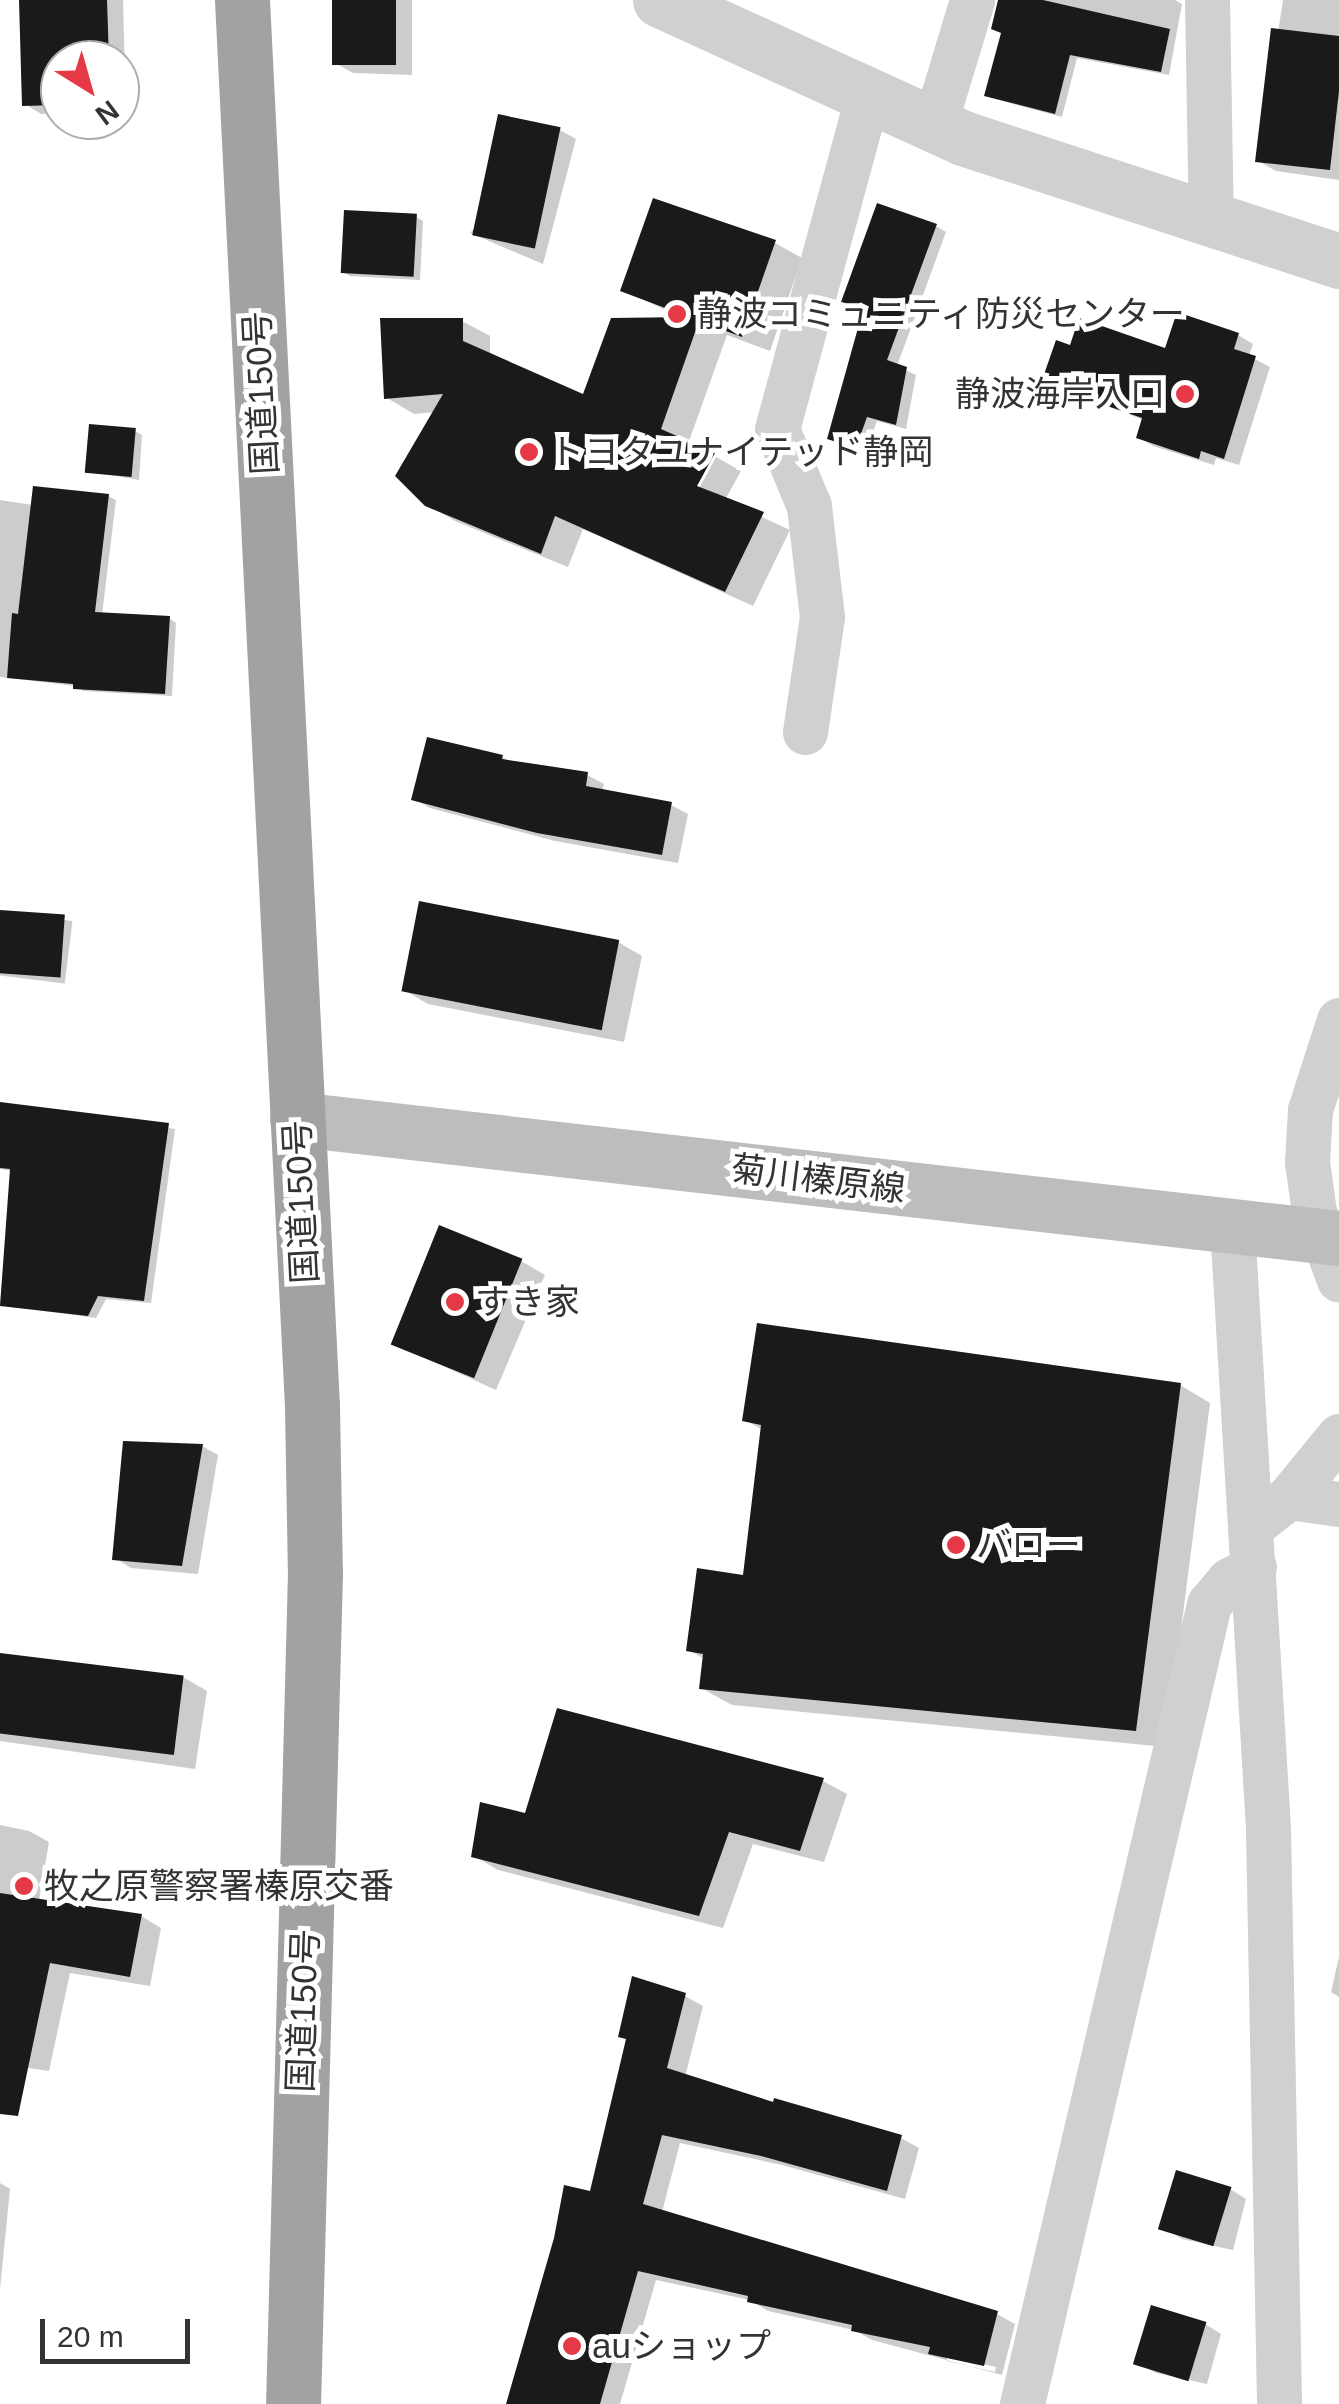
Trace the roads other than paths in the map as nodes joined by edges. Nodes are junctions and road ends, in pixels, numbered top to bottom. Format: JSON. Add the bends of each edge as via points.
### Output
{"nodes":[{"id":1,"x":242,"y":0,"type":"edge"},
{"id":2,"x":660,"y":0,"type":"edge"},
{"id":3,"x":972,"y":0,"type":"edge"},
{"id":4,"x":1207,"y":0,"type":"edge"},
{"id":5,"x":868,"y":97,"type":"junction"},
{"id":6,"x":934,"y":126,"type":"junction"},
{"id":7,"x":1210,"y":222,"type":"junction"},
{"id":8,"x":1339,"y":261,"type":"edge"},
{"id":9,"x":805,"y":732,"type":"dead end"},
{"id":10,"x":1339,"y":1020,"type":"edge"},
{"id":11,"x":298,"y":1119,"type":"junction"},
{"id":12,"x":1232,"y":1226,"type":"junction"},
{"id":13,"x":1334,"y":1251,"type":"edge"},
{"id":14,"x":1339,"y":1436,"type":"edge"},
{"id":15,"x":1289,"y":1498,"type":"junction"},
{"id":16,"x":1339,"y":1504,"type":"edge"},
{"id":17,"x":1253,"y":1546,"type":"junction"},
{"id":18,"x":293,"y":2404,"type":"edge"},
{"id":19,"x":1022,"y":2404,"type":"edge"},
{"id":20,"x":1279,"y":2404,"type":"edge"}],
"edges":[{"from":1,"to":11,"type":"highway","name":"国道150号"},
{"from":2,"to":5,"type":"street"},
{"from":3,"to":6,"type":"street"},
{"from":4,"to":7,"type":"street"},
{"from":5,"to":6,"type":"street"},
{"from":5,"to":9,"type":"street","via":[[777,430],[809,506],[822,617]]},
{"from":6,"to":7,"type":"street"},
{"from":7,"to":8,"type":"street"},
{"from":10,"to":13,"type":"street","via":[[1310,1110],[1308,1162]]},
{"from":11,"to":12,"type":"main road","name":"菊川榛原線"},
{"from":11,"to":18,"type":"highway","name":"国道150号","via":[[315,1572]]},
{"from":12,"to":13,"type":"main road","name":"菊川榛原線"},
{"from":12,"to":17,"type":"street"},
{"from":14,"to":15,"type":"street"},
{"from":15,"to":16,"type":"street"},
{"from":15,"to":17,"type":"street"},
{"from":17,"to":19,"type":"street","via":[[1209,1604]]},
{"from":17,"to":20,"type":"street","via":[[1268,1830]]}]}
